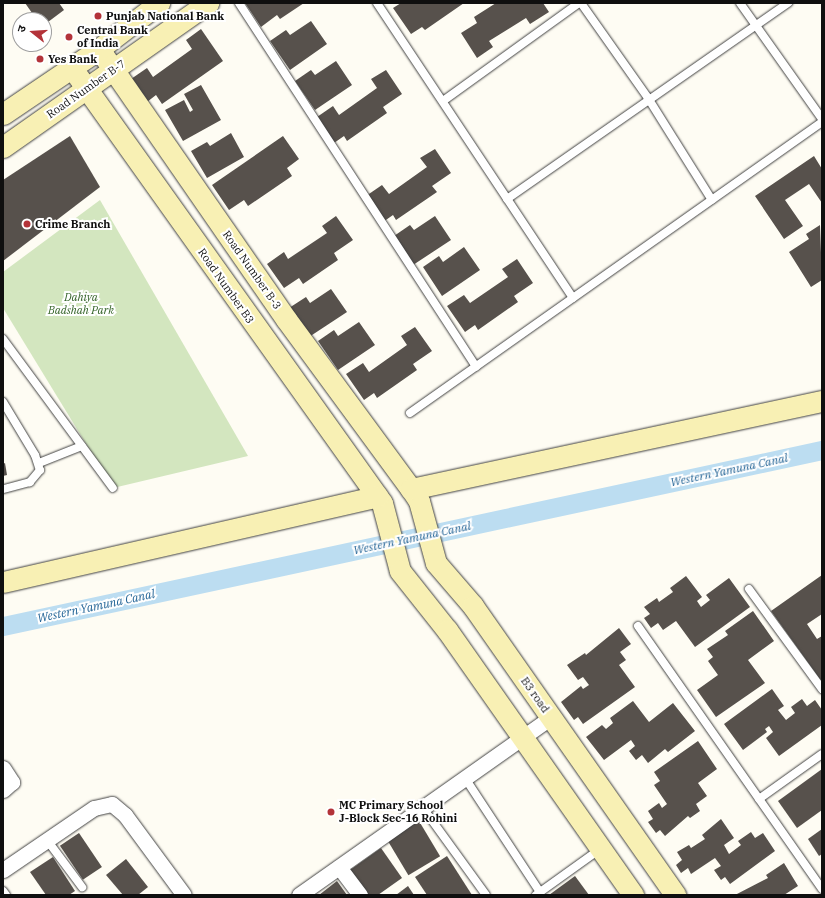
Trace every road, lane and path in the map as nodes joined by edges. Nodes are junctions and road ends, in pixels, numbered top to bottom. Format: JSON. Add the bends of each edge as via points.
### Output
{"nodes":[{"id":1,"x":159,"y":3,"type":"edge"},
{"id":2,"x":208,"y":3,"type":"edge"},
{"id":3,"x":239,"y":3,"type":"edge"},
{"id":4,"x":378,"y":3,"type":"edge"},
{"id":5,"x":580,"y":3,"type":"edge"},
{"id":6,"x":740,"y":3,"type":"edge"},
{"id":7,"x":788,"y":3,"type":"edge"},
{"id":8,"x":756,"y":26,"type":"junction"},
{"id":9,"x":99,"y":49,"type":"junction"},
{"id":10,"x":72,"y":68,"type":"junction"},
{"id":11,"x":113,"y":70,"type":"junction"},
{"id":12,"x":86,"y":88,"type":"junction"},
{"id":13,"x":648,"y":98,"type":"junction"},
{"id":14,"x":443,"y":101,"type":"junction"},
{"id":15,"x":3,"y":114,"type":"edge"},
{"id":16,"x":822,"y":121,"type":"edge"},
{"id":17,"x":3,"y":147,"type":"edge"},
{"id":18,"x":507,"y":199,"type":"junction"},
{"id":19,"x":712,"y":200,"type":"junction"},
{"id":20,"x":573,"y":298,"type":"junction"},
{"id":21,"x":3,"y":339,"type":"edge"},
{"id":22,"x":476,"y":366,"type":"junction"},
{"id":23,"x":822,"y":401,"type":"edge"},
{"id":24,"x":3,"y":402,"type":"edge"},
{"id":25,"x":410,"y":412,"type":"dead end"},
{"id":26,"x":82,"y":446,"type":"junction"},
{"id":27,"x":39,"y":463,"type":"junction"},
{"id":28,"x":113,"y":488,"type":"dead end"},
{"id":29,"x":3,"y":490,"type":"edge"},
{"id":30,"x":415,"y":495,"type":"junction"},
{"id":31,"x":380,"y":499,"type":"junction"},
{"id":32,"x":3,"y":582,"type":"edge"},
{"id":33,"x":749,"y":589,"type":"dead end"},
{"id":34,"x":638,"y":626,"type":"dead end"},
{"id":35,"x":822,"y":689,"type":"edge"},
{"id":36,"x":551,"y":718,"type":"junction"},
{"id":37,"x":523,"y":738,"type":"junction"},
{"id":38,"x":822,"y":754,"type":"edge"},
{"id":39,"x":3,"y":768,"type":"edge"},
{"id":40,"x":465,"y":778,"type":"junction"},
{"id":41,"x":3,"y":790,"type":"edge"},
{"id":42,"x":759,"y":799,"type":"junction"},
{"id":43,"x":423,"y":808,"type":"junction"},
{"id":44,"x":47,"y":840,"type":"junction"},
{"id":45,"x":600,"y":848,"type":"junction"},
{"id":46,"x":339,"y":867,"type":"junction"},
{"id":47,"x":3,"y":870,"type":"edge"},
{"id":48,"x":82,"y":887,"type":"dead end"},
{"id":49,"x":822,"y":889,"type":"edge"},
{"id":50,"x":3,"y":892,"type":"edge"},
{"id":51,"x":538,"y":894,"type":"edge"},
{"id":52,"x":6,"y":895,"type":"edge"},
{"id":53,"x":184,"y":895,"type":"edge"},
{"id":54,"x":299,"y":895,"type":"edge"},
{"id":55,"x":360,"y":895,"type":"edge"},
{"id":56,"x":486,"y":895,"type":"edge"},
{"id":57,"x":633,"y":895,"type":"edge"},
{"id":58,"x":675,"y":895,"type":"edge"}],
"edges":[{"from":1,"to":9,"type":"street"},
{"from":2,"to":11,"type":"street","name":"Road Number B-7"},
{"from":3,"to":22,"type":"lane"},
{"from":4,"to":14,"type":"lane"},
{"from":5,"to":13,"type":"lane"},
{"from":5,"to":14,"type":"lane"},
{"from":6,"to":8,"type":"lane"},
{"from":7,"to":8,"type":"lane"},
{"from":8,"to":13,"type":"lane"},
{"from":8,"to":16,"type":"lane"},
{"from":9,"to":10,"type":"street"},
{"from":9,"to":11,"type":"street","name":"Road Number B-3"},
{"from":10,"to":12,"type":"street","name":"Road Number B3"},
{"from":10,"to":15,"type":"street"},
{"from":11,"to":12,"type":"street","name":"Road Number B-7"},
{"from":11,"to":30,"type":"street","name":"Road Number B-3","via":[[286,319]]},
{"from":12,"to":17,"type":"street","name":"Road Number B-7"},
{"from":12,"to":31,"type":"street","name":"Road Number B3"},
{"from":13,"to":18,"type":"lane"},
{"from":13,"to":19,"type":"lane"},
{"from":14,"to":18,"type":"lane"},
{"from":16,"to":19,"type":"lane"},
{"from":18,"to":20,"type":"lane"},
{"from":19,"to":20,"type":"lane"},
{"from":20,"to":22,"type":"lane"},
{"from":21,"to":26,"type":"lane"},
{"from":22,"to":25,"type":"lane"},
{"from":23,"to":30,"type":"street"},
{"from":24,"to":27,"type":"lane"},
{"from":26,"to":27,"type":"lane"},
{"from":26,"to":28,"type":"lane"},
{"from":27,"to":29,"type":"lane","via":[[37,478]]},
{"from":30,"to":36,"type":"street","name":"B3 road","via":[[436,563],[473,606]]},
{"from":31,"to":32,"type":"street"},
{"from":31,"to":37,"type":"street","via":[[400,571],[448,630]]},
{"from":33,"to":35,"type":"lane"},
{"from":34,"to":42,"type":"lane"},
{"from":36,"to":37,"type":"street"},
{"from":36,"to":58,"type":"street","name":"B3 road"},
{"from":37,"to":40,"type":"street"},
{"from":37,"to":45,"type":"street"},
{"from":38,"to":42,"type":"lane"},
{"from":39,"to":41,"type":"street","via":[[12,782]]},
{"from":40,"to":43,"type":"street"},
{"from":40,"to":51,"type":"lane"},
{"from":42,"to":49,"type":"lane"},
{"from":43,"to":46,"type":"street"},
{"from":43,"to":56,"type":"lane"},
{"from":44,"to":47,"type":"street"},
{"from":44,"to":48,"type":"lane"},
{"from":44,"to":53,"type":"street","via":[[94,808],[112,804],[125,815]]},
{"from":45,"to":51,"type":"lane"},
{"from":45,"to":57,"type":"street"},
{"from":46,"to":54,"type":"street"},
{"from":46,"to":55,"type":"street"},
{"from":50,"to":52,"type":"lane"}]}
